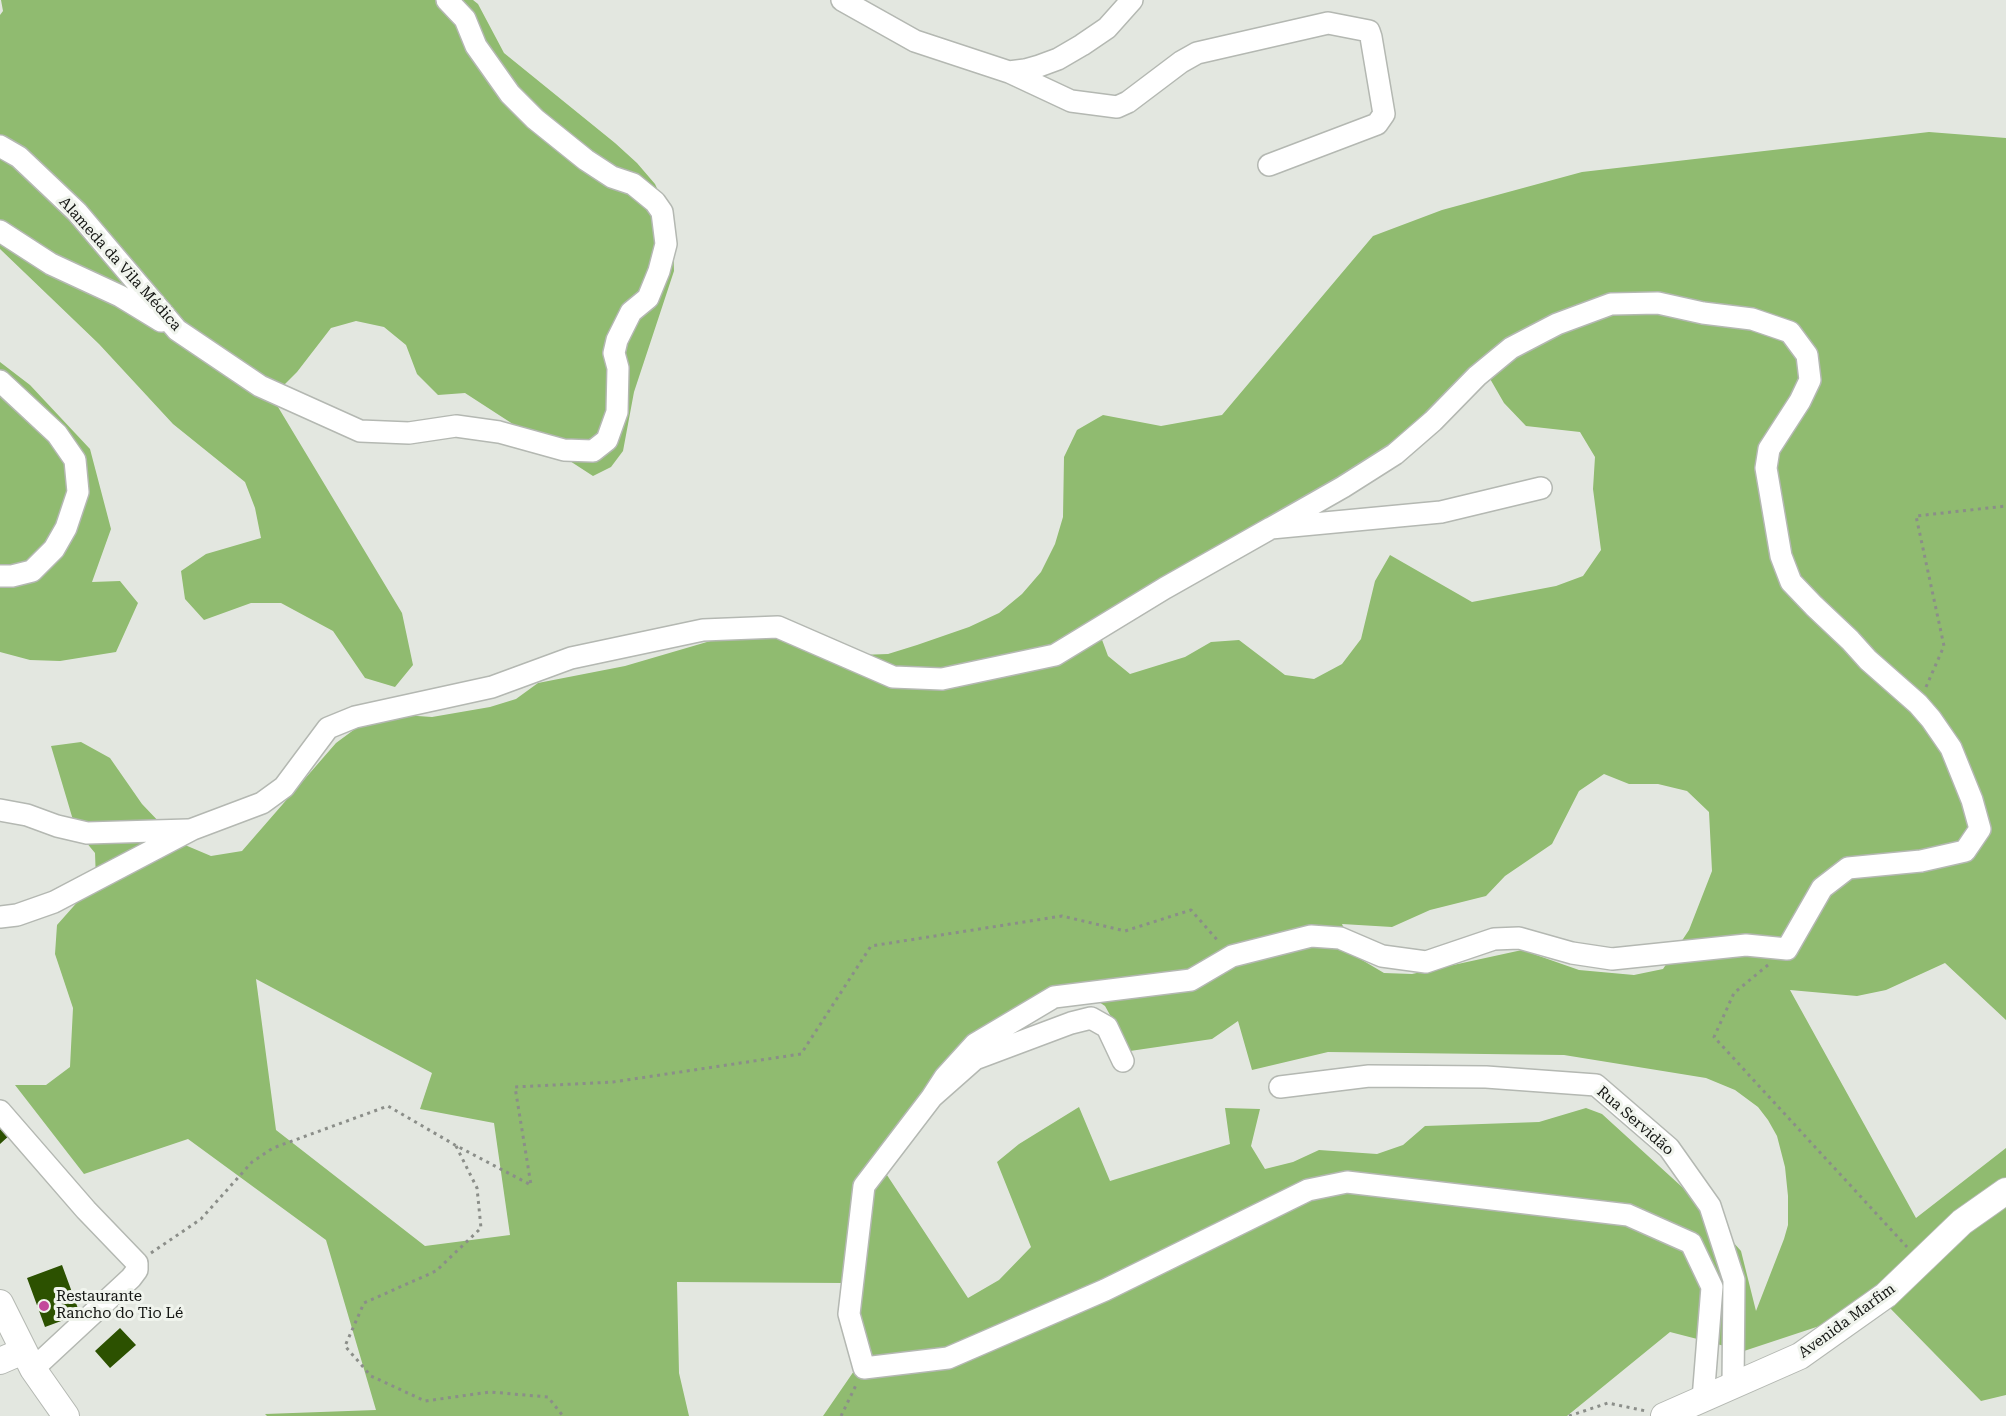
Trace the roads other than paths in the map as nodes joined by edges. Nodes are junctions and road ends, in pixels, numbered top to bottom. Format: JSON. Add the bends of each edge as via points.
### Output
{"nodes":[{"id":1,"x":447,"y":0,"type":"edge"},
{"id":2,"x":842,"y":0,"type":"edge"},
{"id":3,"x":1132,"y":0,"type":"edge"},
{"id":4,"x":1009,"y":72,"type":"junction"},
{"id":5,"x":0,"y":146,"type":"edge"},
{"id":6,"x":1269,"y":165,"type":"dead end"},
{"id":7,"x":0,"y":231,"type":"edge"},
{"id":8,"x":177,"y":330,"type":"junction"},
{"id":9,"x":0,"y":381,"type":"edge"},
{"id":10,"x":1541,"y":488,"type":"dead end"},
{"id":11,"x":1271,"y":528,"type":"junction"},
{"id":12,"x":0,"y":576,"type":"edge"},
{"id":13,"x":0,"y":810,"type":"edge"},
{"id":14,"x":193,"y":829,"type":"junction"},
{"id":15,"x":0,"y":917,"type":"edge"},
{"id":16,"x":1123,"y":1061,"type":"dead end"},
{"id":17,"x":1280,"y":1088,"type":"dead end"},
{"id":18,"x":932,"y":1097,"type":"junction"},
{"id":19,"x":0,"y":1111,"type":"edge"},
{"id":20,"x":2006,"y":1191,"type":"edge"},
{"id":21,"x":0,"y":1303,"type":"edge"},
{"id":22,"x":19,"y":1360,"type":"edge"},
{"id":23,"x":1733,"y":1386,"type":"junction"},
{"id":24,"x":1703,"y":1400,"type":"junction"},
{"id":25,"x":66,"y":1416,"type":"edge"},
{"id":26,"x":1663,"y":1416,"type":"edge"}],
"edges":[{"from":1,"to":8,"type":"street","name":"Alameda da Vila Médica","via":[[465,19],[476,46],[510,94],[535,119],[586,160],[612,177],[633,184],[662,212],[666,244],[659,271],[648,298],[631,312],[616,340],[617,412],[607,440],[593,452],[564,450],[499,432],[456,426],[409,433],[360,431],[260,386]]},
{"from":2,"to":4,"type":"street","via":[[915,41]]},
{"from":3,"to":4,"type":"street","via":[[1107,28],[1082,45],[1058,59]]},
{"from":4,"to":6,"type":"street","via":[[1071,101],[1118,107],[1197,53],[1328,24],[1369,31],[1384,114],[1377,124]]},
{"from":5,"to":8,"type":"street","name":"Alameda da Vila Médica","via":[[20,158],[77,212]]},
{"from":7,"to":8,"type":"street","via":[[51,264],[120,296]]},
{"from":9,"to":12,"type":"street","via":[[57,434],[75,460],[78,492],[54,549],[32,571]]},
{"from":10,"to":11,"type":"street","via":[[1441,512]]},
{"from":11,"to":14,"type":"street","via":[[1055,655],[942,679],[893,677],[778,627],[703,630],[571,658],[492,687],[355,717],[328,728],[284,787],[262,803]]},
{"from":11,"to":18,"type":"street","via":[[1395,454],[1511,348],[1557,324],[1611,304],[1658,303],[1752,320],[1790,332],[1808,355],[1810,380],[1769,449],[1766,468],[1781,556],[1791,582],[1918,704],[1951,748],[1980,829],[1965,851],[1922,861],[1848,868],[1822,888],[1787,949],[1746,945],[1612,959],[1519,938],[1494,939],[1426,962],[1383,956],[1340,938],[1311,936],[1232,956],[1191,980],[1054,997],[975,1044]]},
{"from":13,"to":14,"type":"street","via":[[87,833]]},
{"from":14,"to":15,"type":"street","via":[[54,902]]},
{"from":16,"to":18,"type":"street","via":[[1107,1027],[1091,1018],[975,1059]]},
{"from":17,"to":23,"type":"street","name":"Rua Servidão","via":[[1370,1076],[1486,1077],[1596,1085],[1669,1148],[1710,1206],[1734,1280]]},
{"from":18,"to":24,"type":"street","via":[[864,1186],[849,1314],[864,1368],[948,1359],[1105,1290],[1308,1190],[1347,1182],[1628,1215],[1691,1243],[1712,1287]]},
{"from":19,"to":22,"type":"street","via":[[137,1263],[131,1278]]},
{"from":20,"to":23,"type":"street","name":"Avenida Marfim","via":[[1962,1222],[1886,1295],[1800,1356]]},
{"from":21,"to":22,"type":"street"},
{"from":22,"to":25,"type":"street"},
{"from":23,"to":24,"type":"street","name":"Avenida Marfim"},
{"from":24,"to":26,"type":"street","name":"Avenida Marfim"}]}
